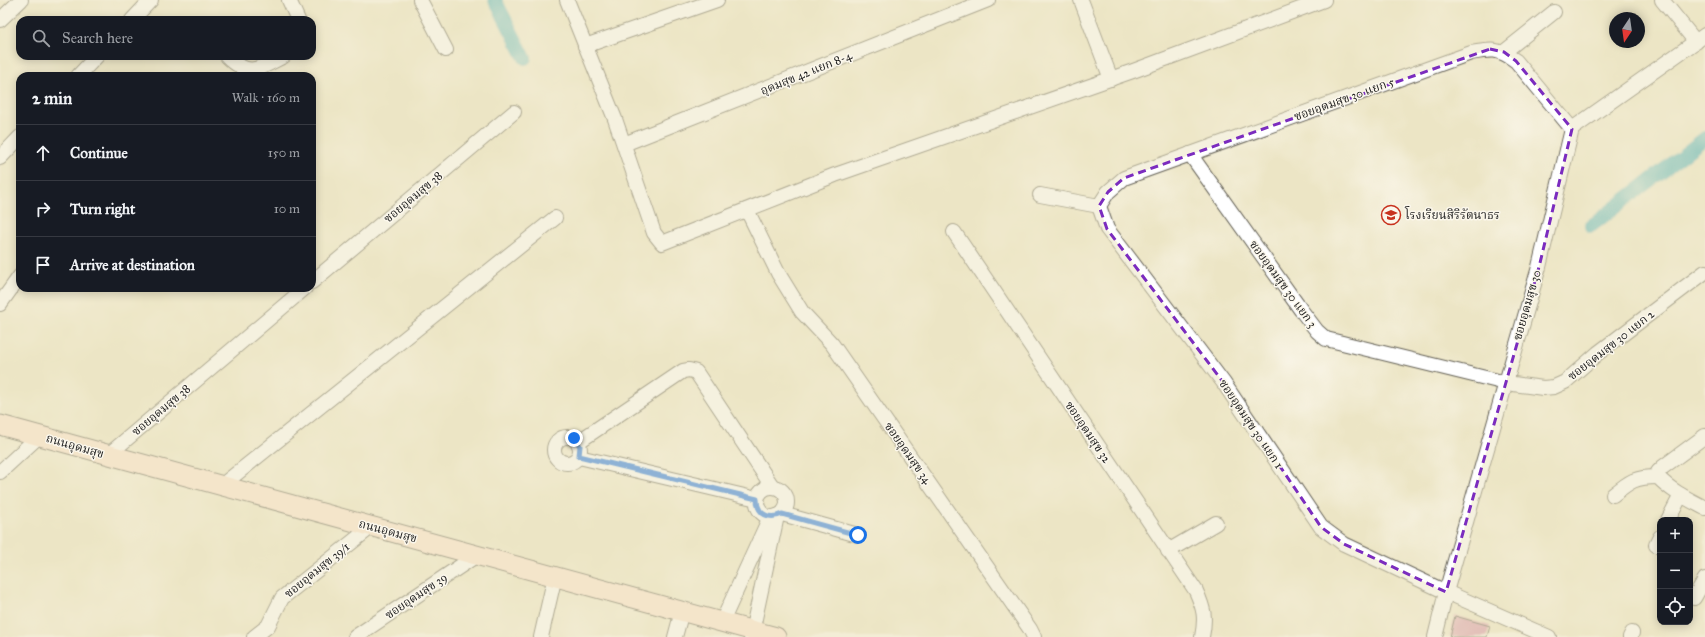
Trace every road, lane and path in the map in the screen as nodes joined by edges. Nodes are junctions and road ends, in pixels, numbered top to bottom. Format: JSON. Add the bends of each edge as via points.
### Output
{"nodes":[{"id":1,"x":21,"y":0,"type":"edge"},
{"id":2,"x":151,"y":0,"type":"edge"},
{"id":3,"x":289,"y":0,"type":"edge"},
{"id":4,"x":420,"y":0,"type":"edge"},
{"id":5,"x":567,"y":0,"type":"edge"},
{"id":6,"x":717,"y":0,"type":"edge"},
{"id":7,"x":988,"y":0,"type":"edge"},
{"id":8,"x":1080,"y":0,"type":"edge"},
{"id":9,"x":1324,"y":0,"type":"edge"},
{"id":10,"x":1662,"y":0,"type":"edge"},
{"id":11,"x":1554,"y":12,"type":"dead end"},
{"id":12,"x":136,"y":16,"type":"edge"},
{"id":13,"x":296,"y":16,"type":"edge"},
{"id":14,"x":0,"y":20,"type":"edge"},
{"id":15,"x":1700,"y":39,"type":"edge"},
{"id":16,"x":585,"y":46,"type":"junction"},
{"id":17,"x":446,"y":50,"type":"dead end"},
{"id":18,"x":1504,"y":52,"type":"junction"},
{"id":19,"x":93,"y":60,"type":"edge"},
{"id":20,"x":232,"y":60,"type":"edge"},
{"id":21,"x":274,"y":60,"type":"edge"},
{"id":22,"x":82,"y":72,"type":"edge"},
{"id":23,"x":1111,"y":79,"type":"junction"},
{"id":24,"x":514,"y":112,"type":"dead end"},
{"id":25,"x":1572,"y":129,"type":"junction"},
{"id":26,"x":16,"y":141,"type":"edge"},
{"id":27,"x":624,"y":144,"type":"junction"},
{"id":28,"x":1190,"y":154,"type":"junction"},
{"id":29,"x":0,"y":158,"type":"edge"},
{"id":30,"x":1040,"y":195,"type":"dead end"},
{"id":31,"x":1099,"y":206,"type":"junction"},
{"id":32,"x":747,"y":210,"type":"junction"},
{"id":33,"x":555,"y":218,"type":"dead end"},
{"id":34,"x":954,"y":232,"type":"dead end"},
{"id":35,"x":1705,"y":272,"type":"edge"},
{"id":36,"x":316,"y":279,"type":"edge"},
{"id":37,"x":16,"y":282,"type":"edge"},
{"id":38,"x":300,"y":292,"type":"edge"},
{"id":39,"x":0,"y":304,"type":"edge"},
{"id":40,"x":1506,"y":383,"type":"junction"},
{"id":41,"x":0,"y":425,"type":"edge"},
{"id":42,"x":39,"y":436,"type":"junction"},
{"id":43,"x":1705,"y":436,"type":"edge"},
{"id":44,"x":578,"y":442,"type":"junction"},
{"id":45,"x":108,"y":455,"type":"junction"},
{"id":46,"x":579,"y":456,"type":"junction"},
{"id":47,"x":0,"y":472,"type":"edge"},
{"id":48,"x":1661,"y":480,"type":"junction"},
{"id":49,"x":221,"y":486,"type":"junction"},
{"id":50,"x":772,"y":486,"type":"junction"},
{"id":51,"x":1613,"y":495,"type":"dead end"},
{"id":52,"x":1681,"y":495,"type":"junction"},
{"id":53,"x":757,"y":499,"type":"junction"},
{"id":54,"x":1705,"y":508,"type":"edge"},
{"id":55,"x":777,"y":516,"type":"junction"},
{"id":56,"x":1670,"y":517,"type":"edge"},
{"id":57,"x":1216,"y":523,"type":"dead end"},
{"id":58,"x":371,"y":527,"type":"junction"},
{"id":59,"x":858,"y":535,"type":"dead end"},
{"id":60,"x":1168,"y":551,"type":"junction"},
{"id":61,"x":477,"y":555,"type":"junction"},
{"id":62,"x":555,"y":576,"type":"junction"},
{"id":63,"x":1705,"y":579,"type":"edge"},
{"id":64,"x":1446,"y":592,"type":"junction"},
{"id":65,"x":1694,"y":598,"type":"dead end"},
{"id":66,"x":682,"y":611,"type":"junction"},
{"id":67,"x":722,"y":622,"type":"junction"},
{"id":68,"x":752,"y":634,"type":"edge"},
{"id":69,"x":254,"y":637,"type":"edge"},
{"id":70,"x":355,"y":637,"type":"edge"},
{"id":71,"x":541,"y":637,"type":"edge"},
{"id":72,"x":675,"y":637,"type":"edge"},
{"id":73,"x":776,"y":637,"type":"edge"},
{"id":74,"x":1034,"y":637,"type":"edge"},
{"id":75,"x":1202,"y":637,"type":"edge"},
{"id":76,"x":1435,"y":637,"type":"edge"},
{"id":77,"x":1549,"y":637,"type":"edge"}],
"edges":[{"from":1,"to":14,"type":"street"},
{"from":2,"to":12,"type":"street"},
{"from":3,"to":13,"type":"street"},
{"from":4,"to":17,"type":"street"},
{"from":5,"to":16,"type":"street"},
{"from":6,"to":16,"type":"street"},
{"from":7,"to":27,"type":"street","name":"อุดมสุข 42 แยก 8-4"},
{"from":8,"to":23,"type":"street"},
{"from":9,"to":23,"type":"street"},
{"from":10,"to":15,"type":"street"},
{"from":11,"to":18,"type":"street"},
{"from":15,"to":25,"type":"street"},
{"from":16,"to":27,"type":"street"},
{"from":18,"to":25,"type":"street","via":[[1525,71]]},
{"from":18,"to":28,"type":"street","name":"ซอยอุดมสุข 30 แยก 5","via":[[1490,49],[1471,53]]},
{"from":19,"to":22,"type":"street"},
{"from":20,"to":21,"type":"street","via":[[241,68],[249,70]]},
{"from":23,"to":32,"type":"street","via":[[836,175]]},
{"from":24,"to":36,"type":"street","name":"ซอยอุดมสุข 38"},
{"from":25,"to":40,"type":"street","name":"ซอยอุดมสุข 30","via":[[1539,266]]},
{"from":26,"to":29,"type":"street"},
{"from":27,"to":32,"type":"street","via":[[654,233],[662,243]]},
{"from":28,"to":31,"type":"street","name":"ซอยอุดมสุข 30 แยก 5","via":[[1124,178],[1108,192]]},
{"from":28,"to":40,"type":"street","name":"ซอยอุดมสุข 30 แยก 3","via":[[1301,310],[1326,339]]},
{"from":30,"to":31,"type":"street"},
{"from":31,"to":64,"type":"street","name":"ซอยอุดมสุข 30 แยก 1","via":[[1107,229],[1222,382],[1321,527],[1344,544]]},
{"from":32,"to":74,"type":"street","name":"ซอยอุดมสุข 34","via":[[778,273],[802,312],[832,344]]},
{"from":33,"to":49,"type":"street"},
{"from":34,"to":60,"type":"street","name":"ซอยอุดมสุข 32"},
{"from":35,"to":40,"type":"street","name":"ซอยอุดมสุข 30 แยก 2","via":[[1598,353],[1565,382],[1543,388]]},
{"from":37,"to":39,"type":"street"},
{"from":38,"to":45,"type":"street","name":"ซอยอุดมสุข 38"},
{"from":40,"to":64,"type":"street","name":"ซอยอุดมสุข 30"},
{"from":41,"to":42,"type":"main road","name":"ถนนอุดมสุข"},
{"from":42,"to":45,"type":"main road","name":"ถนนอุดมสุข"},
{"from":42,"to":47,"type":"street"},
{"from":43,"to":48,"type":"street","via":[[1663,466],[1658,472]]},
{"from":44,"to":46,"type":"street"},
{"from":44,"to":46,"type":"street","via":[[564,436],[555,442],[553,448],[556,458],[565,463],[575,461]]},
{"from":44,"to":50,"type":"street","via":[[683,371],[689,370],[696,372]]},
{"from":45,"to":49,"type":"main road","name":"ถนนอุดมสุข"},
{"from":46,"to":53,"type":"street"},
{"from":48,"to":51,"type":"street","via":[[1641,477]]},
{"from":48,"to":52,"type":"street"},
{"from":49,"to":58,"type":"main road","name":"ถนนอุดมสุข"},
{"from":50,"to":53,"type":"street","via":[[762,490]]},
{"from":50,"to":55,"type":"street","via":[[782,490],[787,499],[786,509]]},
{"from":52,"to":54,"type":"street"},
{"from":52,"to":56,"type":"street"},
{"from":53,"to":55,"type":"street","via":[[758,509],[765,516]]},
{"from":55,"to":59,"type":"street"},
{"from":55,"to":67,"type":"street"},
{"from":55,"to":68,"type":"street"},
{"from":57,"to":60,"type":"street"},
{"from":58,"to":61,"type":"main road","name":"ถนนอุดมสุข"},
{"from":58,"to":69,"type":"street","name":"ซอยอุดมสุข 39/1","via":[[282,598],[268,626]]},
{"from":60,"to":75,"type":"street","name":"ซอยอุดมสุข 32","via":[[1196,591],[1204,609]]},
{"from":61,"to":62,"type":"main road","name":"ถนนอุดมสุข"},
{"from":61,"to":70,"type":"street","name":"ซอยอุดมสุข 39"},
{"from":62,"to":66,"type":"main road","name":"ถนนอุดมสุข"},
{"from":62,"to":71,"type":"street"},
{"from":63,"to":65,"type":"street"},
{"from":64,"to":76,"type":"street","name":"ซอยอุดมสุข 30"},
{"from":64,"to":77,"type":"street","name":"ซอยอุดมสุข 30 แยก 1"},
{"from":66,"to":67,"type":"main road","name":"ถนนอุดมสุข"},
{"from":66,"to":72,"type":"street"},
{"from":67,"to":68,"type":"main road","name":"ถนนอุดมสุข"},
{"from":68,"to":73,"type":"main road","name":"ถนนอุดมสุข"}]}
